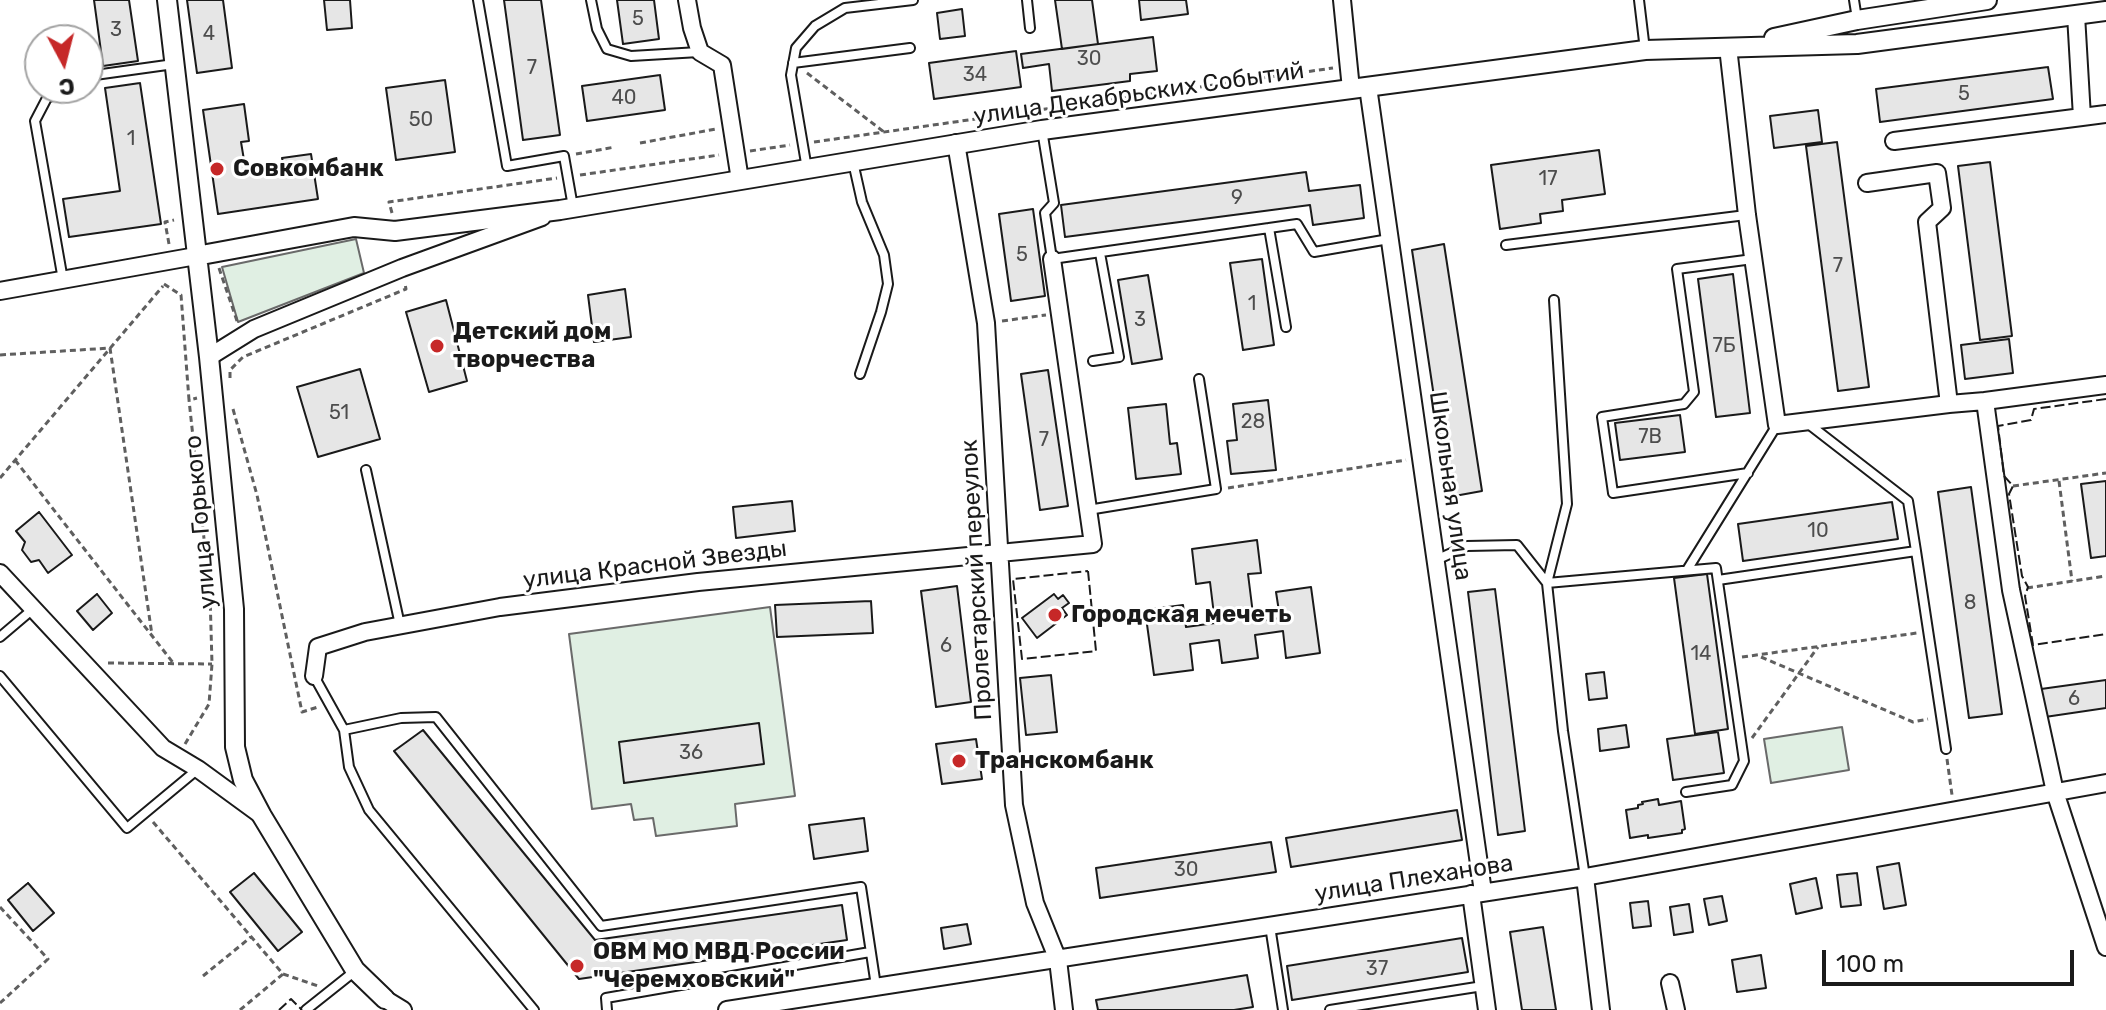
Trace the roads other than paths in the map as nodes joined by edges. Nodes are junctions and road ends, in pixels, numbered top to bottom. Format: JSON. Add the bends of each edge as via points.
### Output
{"nodes":[{"id":1,"x":167,"y":0,"type":"edge"},
{"id":2,"x":478,"y":0,"type":"edge"},
{"id":3,"x":591,"y":0,"type":"edge"},
{"id":4,"x":687,"y":0,"type":"edge"},
{"id":5,"x":913,"y":0,"type":"edge"},
{"id":6,"x":1027,"y":0,"type":"edge"},
{"id":7,"x":1342,"y":0,"type":"edge"},
{"id":8,"x":1639,"y":0,"type":"edge"},
{"id":9,"x":1854,"y":0,"type":"edge"},
{"id":10,"x":1987,"y":0,"type":"edge"},
{"id":11,"x":845,"y":4,"type":"edge"},
{"id":12,"x":1915,"y":5,"type":"edge"},
{"id":13,"x":2106,"y":11,"type":"edge"},
{"id":14,"x":2076,"y":15,"type":"junction"},
{"id":15,"x":1857,"y":20,"type":"junction"},
{"id":16,"x":1030,"y":28,"type":"dead end"},
{"id":17,"x":1728,"y":47,"type":"junction"},
{"id":18,"x":910,"y":48,"type":"dead end"},
{"id":19,"x":1645,"y":50,"type":"junction"},
{"id":20,"x":700,"y":52,"type":"junction"},
{"id":21,"x":793,"y":63,"type":"junction"},
{"id":22,"x":174,"y":64,"type":"junction"},
{"id":23,"x":104,"y":74,"type":"edge"},
{"id":24,"x":1359,"y":88,"type":"junction"},
{"id":25,"x":44,"y":104,"type":"edge"},
{"id":26,"x":2106,"y":114,"type":"edge"},
{"id":27,"x":2082,"y":117,"type":"junction"},
{"id":28,"x":1042,"y":130,"type":"junction"},
{"id":29,"x":1894,"y":141,"type":"dead end"},
{"id":30,"x":956,"y":143,"type":"junction"},
{"id":31,"x":853,"y":161,"type":"junction"},
{"id":32,"x":807,"y":169,"type":"junction"},
{"id":33,"x":740,"y":180,"type":"junction"},
{"id":34,"x":1867,"y":183,"type":"dead end"},
{"id":35,"x":567,"y":209,"type":"junction"},
{"id":36,"x":1747,"y":215,"type":"junction"},
{"id":37,"x":1269,"y":228,"type":"junction"},
{"id":38,"x":1390,"y":239,"type":"junction"},
{"id":39,"x":1506,"y":245,"type":"dead end"},
{"id":40,"x":1100,"y":253,"type":"junction"},
{"id":41,"x":196,"y":256,"type":"junction"},
{"id":42,"x":1052,"y":259,"type":"junction"},
{"id":43,"x":1753,"y":259,"type":"junction"},
{"id":44,"x":63,"y":280,"type":"junction"},
{"id":45,"x":0,"y":291,"type":"edge"},
{"id":46,"x":1554,"y":300,"type":"dead end"},
{"id":47,"x":1286,"y":327,"type":"dead end"},
{"id":48,"x":209,"y":357,"type":"junction"},
{"id":49,"x":1093,"y":361,"type":"dead end"},
{"id":50,"x":860,"y":374,"type":"dead end"},
{"id":51,"x":1199,"y":379,"type":"dead end"},
{"id":52,"x":2106,"y":385,"type":"edge"},
{"id":53,"x":1985,"y":401,"type":"junction"},
{"id":54,"x":1949,"y":404,"type":"junction"},
{"id":55,"x":1805,"y":422,"type":"junction"},
{"id":56,"x":1777,"y":425,"type":"junction"},
{"id":57,"x":366,"y":470,"type":"dead end"},
{"id":58,"x":1748,"y":473,"type":"junction"},
{"id":59,"x":1088,"y":510,"type":"junction"},
{"id":60,"x":1916,"y":551,"type":"junction"},
{"id":61,"x":1001,"y":553,"type":"junction"},
{"id":62,"x":1436,"y":560,"type":"junction"},
{"id":63,"x":1687,"y":570,"type":"junction"},
{"id":64,"x":0,"y":573,"type":"edge"},
{"id":65,"x":1718,"y":580,"type":"junction"},
{"id":66,"x":1547,"y":583,"type":"junction"},
{"id":67,"x":33,"y":609,"type":"junction"},
{"id":68,"x":401,"y":626,"type":"junction"},
{"id":69,"x":0,"y":637,"type":"edge"},
{"id":70,"x":0,"y":676,"type":"edge"},
{"id":71,"x":314,"y":676,"type":"joint"},
{"id":72,"x":344,"y":730,"type":"junction"},
{"id":73,"x":1946,"y":749,"type":"road end"},
{"id":74,"x":198,"y":769,"type":"junction"},
{"id":75,"x":2106,"y":783,"type":"edge"},
{"id":76,"x":1686,"y":792,"type":"dead end"},
{"id":77,"x":2055,"y":792,"type":"junction"},
{"id":78,"x":262,"y":816,"type":"junction"},
{"id":79,"x":1585,"y":877,"type":"junction"},
{"id":80,"x":1477,"y":893,"type":"junction"},
{"id":81,"x":1270,"y":926,"type":"junction"},
{"id":82,"x":2106,"y":947,"type":"edge"},
{"id":83,"x":870,"y":952,"type":"junction"},
{"id":84,"x":1058,"y":960,"type":"junction"},
{"id":85,"x":355,"y":970,"type":"junction"},
{"id":86,"x":1670,"y":983,"type":"dead end"},
{"id":87,"x":1483,"y":986,"type":"junction"},
{"id":88,"x":876,"y":987,"type":"junction"},
{"id":89,"x":385,"y":999,"type":"joint"},
{"id":90,"x":798,"y":1004,"type":"edge"},
{"id":91,"x":306,"y":1010,"type":"edge"},
{"id":92,"x":403,"y":1010,"type":"edge"},
{"id":93,"x":534,"y":1010,"type":"edge"},
{"id":94,"x":607,"y":1010,"type":"edge"},
{"id":95,"x":727,"y":1010,"type":"edge"},
{"id":96,"x":1064,"y":1010,"type":"edge"},
{"id":97,"x":1283,"y":1010,"type":"edge"},
{"id":98,"x":1330,"y":1010,"type":"edge"},
{"id":99,"x":1487,"y":1010,"type":"edge"},
{"id":100,"x":1601,"y":1010,"type":"edge"},
{"id":101,"x":1676,"y":1010,"type":"edge"}],
"edges":[{"from":1,"to":22,"type":"street","name":"улица Горького"},
{"from":2,"to":35,"type":"lane","via":[[507,166],[564,156]]},
{"from":3,"to":20,"type":"lane","via":[[607,49],[631,56]]},
{"from":4,"to":20,"type":"street"},
{"from":5,"to":11,"type":"lane"},
{"from":6,"to":16,"type":"lane"},
{"from":7,"to":24,"type":"street","name":"Школьная улица","via":[[1348,66]]},
{"from":8,"to":19,"type":"lane"},
{"from":9,"to":15,"type":"lane"},
{"from":10,"to":12,"type":"street","name":"улица Декабрьских Событий"},
{"from":11,"to":21,"type":"lane","via":[[815,26],[796,48]]},
{"from":12,"to":15,"type":"street","name":"улица Декабрьских Событий"},
{"from":13,"to":14,"type":"street","name":"улица Декабрьских Событий"},
{"from":14,"to":17,"type":"street","name":"улица Декабрьских Событий","via":[[1857,44]]},
{"from":14,"to":27,"type":"street"},
{"from":15,"to":17,"type":"street","name":"улица Декабрьских Событий"},
{"from":17,"to":19,"type":"street","name":"улица Декабрьских Событий"},
{"from":17,"to":36,"type":"street"},
{"from":18,"to":21,"type":"lane"},
{"from":19,"to":24,"type":"street","name":"улица Декабрьских Событий"},
{"from":20,"to":33,"type":"street","via":[[722,65]]},
{"from":21,"to":32,"type":"lane"},
{"from":22,"to":23,"type":"lane"},
{"from":22,"to":41,"type":"street","name":"улица Горького"},
{"from":24,"to":28,"type":"street","name":"улица Декабрьских Событий"},
{"from":24,"to":38,"type":"street","name":"Школьная улица"},
{"from":25,"to":44,"type":"lane","via":[[35,121]]},
{"from":26,"to":27,"type":"street"},
{"from":27,"to":29,"type":"street"},
{"from":28,"to":30,"type":"street","name":"улица Декабрьских Событий"},
{"from":28,"to":42,"type":"lane","via":[[1054,203],[1045,213]]},
{"from":30,"to":31,"type":"street","name":"улица Декабрьских Событий"},
{"from":30,"to":61,"type":"street","name":"Пролетарский переулок","via":[[986,323]]},
{"from":31,"to":32,"type":"street","name":"улица Декабрьских Событий"},
{"from":31,"to":50,"type":"lane","via":[[862,202],[884,255],[888,284]]},
{"from":32,"to":33,"type":"street","name":"улица Декабрьских Событий"},
{"from":33,"to":35,"type":"street","name":"улица Декабрьских Событий"},
{"from":34,"to":54,"type":"street","via":[[1937,173],[1942,208],[1927,222]]},
{"from":35,"to":41,"type":"street","name":"улица Декабрьских Событий","via":[[395,231],[354,227]]},
{"from":35,"to":48,"type":"street","name":"улица Декабрьских Событий","via":[[254,329]]},
{"from":36,"to":39,"type":"lane"},
{"from":36,"to":43,"type":"street"},
{"from":37,"to":38,"type":"lane","via":[[1297,224],[1314,252]]},
{"from":37,"to":40,"type":"lane"},
{"from":37,"to":47,"type":"lane"},
{"from":38,"to":62,"type":"street","name":"Школьная улица"},
{"from":40,"to":42,"type":"lane"},
{"from":40,"to":49,"type":"lane","via":[[1119,357]]},
{"from":41,"to":44,"type":"street"},
{"from":41,"to":48,"type":"street","name":"улица Горького"},
{"from":42,"to":59,"type":"street"},
{"from":43,"to":56,"type":"street"},
{"from":43,"to":58,"type":"lane","via":[[1677,269],[1694,392],[1684,404],[1602,417],[1613,493]]},
{"from":44,"to":45,"type":"street"},
{"from":46,"to":66,"type":"lane","via":[[1567,504]]},
{"from":48,"to":78,"type":"street","name":"улица Горького","via":[[234,609],[235,747],[243,780]]},
{"from":51,"to":59,"type":"lane","via":[[1216,489]]},
{"from":52,"to":53,"type":"street"},
{"from":53,"to":54,"type":"street"},
{"from":53,"to":77,"type":"street","via":[[2011,590]]},
{"from":54,"to":55,"type":"street"},
{"from":55,"to":56,"type":"street"},
{"from":55,"to":60,"type":"lane","via":[[1908,501]]},
{"from":56,"to":58,"type":"lane"},
{"from":57,"to":68,"type":"lane"},
{"from":58,"to":63,"type":"lane"},
{"from":59,"to":61,"type":"street","name":"улица Красной Звезды","via":[[1093,544]]},
{"from":60,"to":65,"type":"lane"},
{"from":60,"to":73,"type":"lane"},
{"from":61,"to":68,"type":"street","name":"улица Красной Звезды","via":[[683,584],[500,607]]},
{"from":61,"to":84,"type":"street","name":"Пролетарский переулок","via":[[1014,805],[1035,903]]},
{"from":62,"to":66,"type":"lane","via":[[1467,546],[1517,545]]},
{"from":62,"to":80,"type":"street","name":"Школьная улица"},
{"from":63,"to":65,"type":"lane","via":[[1716,568]]},
{"from":63,"to":66,"type":"lane"},
{"from":64,"to":67,"type":"street"},
{"from":65,"to":76,"type":"lane","via":[[1744,761],[1732,785]]},
{"from":66,"to":79,"type":"lane"},
{"from":67,"to":69,"type":"lane"},
{"from":67,"to":74,"type":"street","via":[[163,748]]},
{"from":68,"to":71,"type":"street","name":"улица Красной Звезды","via":[[318,647]]},
{"from":70,"to":74,"type":"lane","via":[[127,828]]},
{"from":71,"to":72,"type":"lane"},
{"from":72,"to":83,"type":"lane","via":[[436,717],[601,926],[861,887]]},
{"from":72,"to":93,"type":"lane","via":[[349,767],[369,810]]},
{"from":74,"to":78,"type":"street"},
{"from":75,"to":77,"type":"street","name":"улица Плеханова"},
{"from":77,"to":79,"type":"street","name":"улица Плеханова"},
{"from":77,"to":82,"type":"street"},
{"from":78,"to":85,"type":"street","name":"улица Горького"},
{"from":79,"to":80,"type":"street","name":"улица Плеханова"},
{"from":79,"to":100,"type":"street"},
{"from":80,"to":81,"type":"street","name":"улица Плеханова"},
{"from":80,"to":87,"type":"street","name":"Школьная улица"},
{"from":81,"to":84,"type":"street","name":"улица Плеханова"},
{"from":81,"to":97,"type":"lane"},
{"from":83,"to":88,"type":"lane"},
{"from":83,"to":94,"type":"lane","via":[[606,998]]},
{"from":84,"to":88,"type":"street","name":"улица Плеханова"},
{"from":84,"to":96,"type":"street","name":"Пролетарский переулок"},
{"from":85,"to":89,"type":"street","name":"улица Горького"},
{"from":85,"to":91,"type":"lane"},
{"from":86,"to":101,"type":"street"},
{"from":87,"to":98,"type":"lane"},
{"from":87,"to":99,"type":"street","name":"Школьная улица"},
{"from":88,"to":90,"type":"street","name":"улица Плеханова"},
{"from":89,"to":92,"type":"street"},
{"from":90,"to":95,"type":"street","name":"улица Плеханова"}]}
